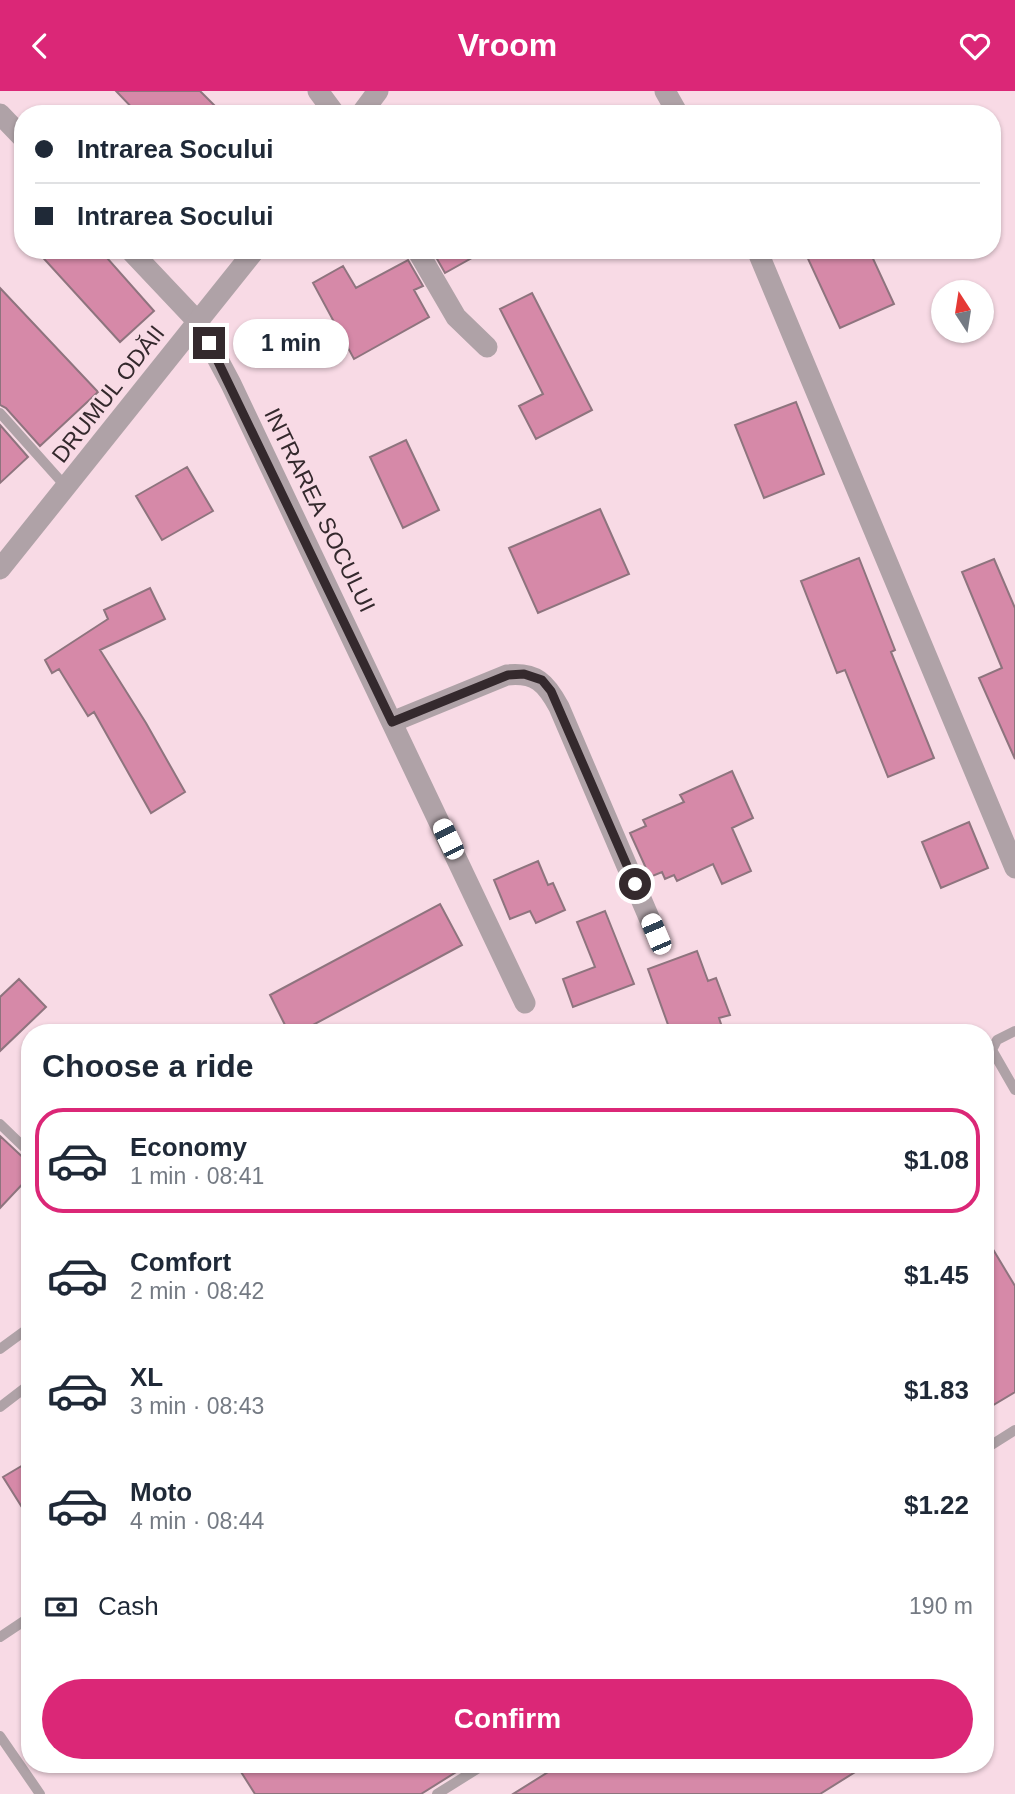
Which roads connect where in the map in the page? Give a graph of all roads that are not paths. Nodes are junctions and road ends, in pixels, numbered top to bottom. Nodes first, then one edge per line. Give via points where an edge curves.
1 (317, 91) edge
2 (328, 105) edge
3 (0, 114) edge
4 (14, 129) edge
5 (138, 259) edge
6 (248, 259) edge
7 (422, 259) edge
8 (761, 259) edge
9 (198, 322) junction
10 (487, 347) dead end
11 (0, 413) edge
12 (67, 488) junction
13 (0, 569) edge
14 (392, 722) junction
15 (1015, 868) edge
16 (656, 934) dead end
17 (526, 1003) dead end
18 (1015, 1031) edge
19 (994, 1046) edge
20 (994, 1053) edge
21 (1015, 1090) edge
22 (0, 1124) edge
23 (21, 1144) edge
24 (21, 1334) edge
25 (0, 1349) edge
26 (21, 1391) edge
27 (0, 1407) edge
28 (1015, 1430) edge
29 (994, 1443) edge
30 (21, 1623) edge
31 (0, 1637) edge
32 (0, 1736) edge
33 (21, 1766) edge
34 (26, 1773) edge
35 (471, 1773) edge
36 (40, 1794) edge
37 (437, 1794) edge

1 - 2 street
3 - 4 street
5 - 9 street, INTRAREA SOCULUI
6 - 9 street, DRUMUL ODĂII
7 - 10 street via 456,317
8 - 15 street
9 - 12 street, DRUMUL ODĂII
9 - 14 street, INTRAREA SOCULUI
11 - 12 lane
12 - 13 street, DRUMUL ODĂII
14 - 16 street via 508,675 542,680 559,707
14 - 17 street, INTRAREA SOCULUI
18 - 19 lane
20 - 21 lane
22 - 23 lane
24 - 25 lane
26 - 27 lane
28 - 29 lane
30 - 31 lane
32 - 33 lane
34 - 36 lane
35 - 37 lane

